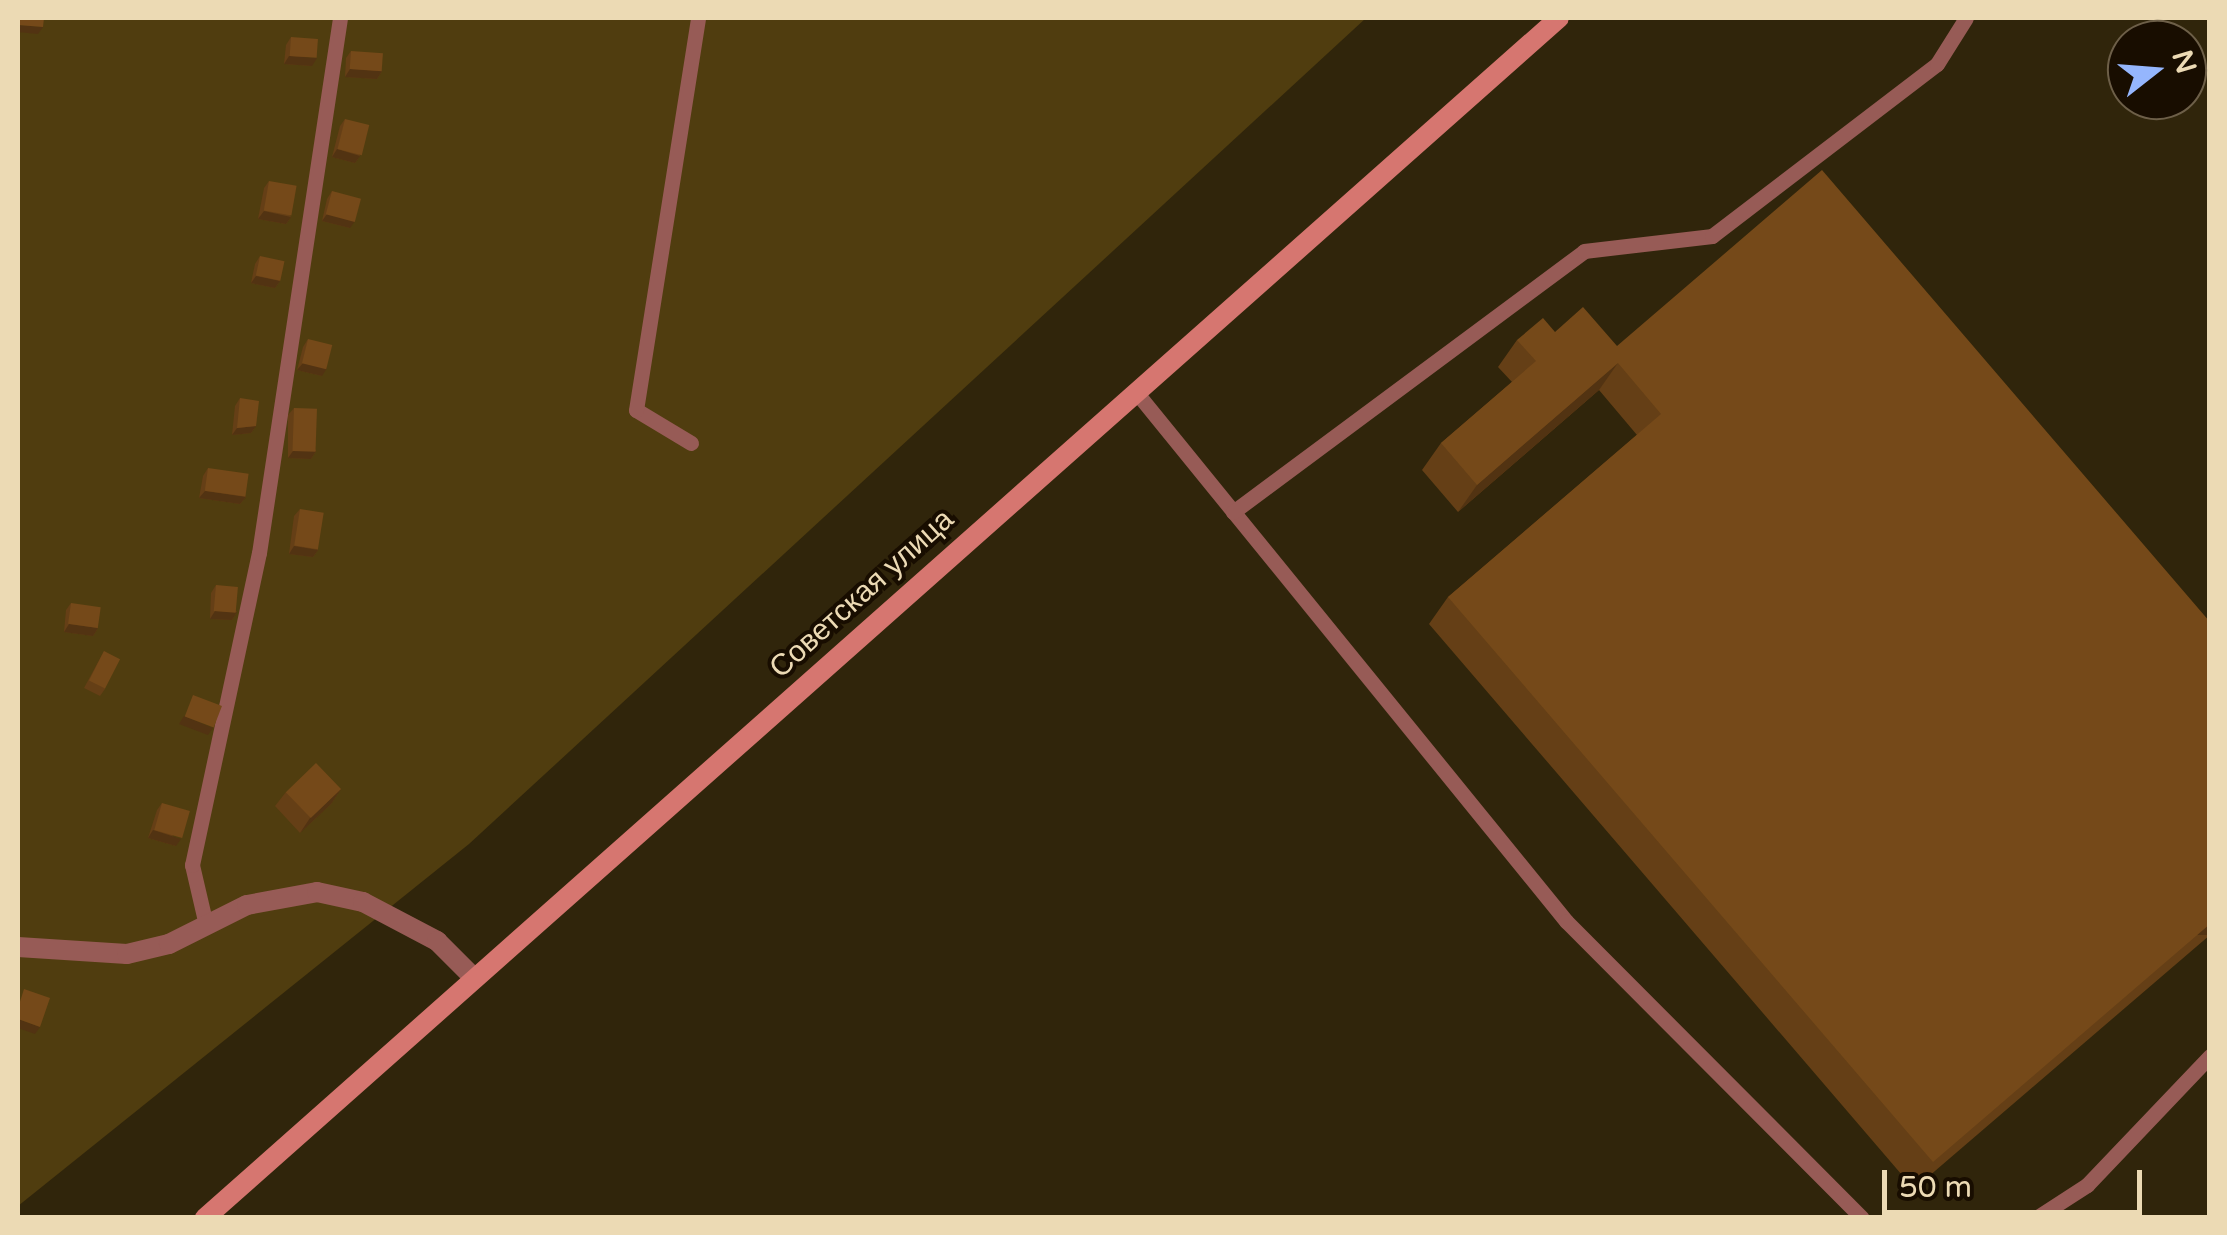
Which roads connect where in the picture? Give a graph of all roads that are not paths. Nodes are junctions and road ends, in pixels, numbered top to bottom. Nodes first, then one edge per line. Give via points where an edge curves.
1 (340, 18) edge
2 (698, 18) edge
3 (1559, 18) edge
4 (1966, 18) edge
5 (1136, 392) junction
6 (691, 443) dead end
7 (1233, 512) junction
8 (206, 925) junction
9 (18, 947) edge
10 (474, 978) junction
11 (2210, 1056) edge
12 (205, 1218) edge
13 (1862, 1218) edge
14 (2036, 1218) edge

1 - 8 lane via 259,553 192,865
2 - 6 lane via 636,410
3 - 5 main road, Советская улица
4 - 7 lane via 1937,64 1712,236 1584,250
5 - 7 lane
5 - 10 main road, Советская улица
7 - 13 lane via 1566,921
8 - 9 street via 127,954
8 - 10 street via 248,905 317,892 363,902 438,941
10 - 12 main road, Советская улица
11 - 14 lane via 2086,1185

